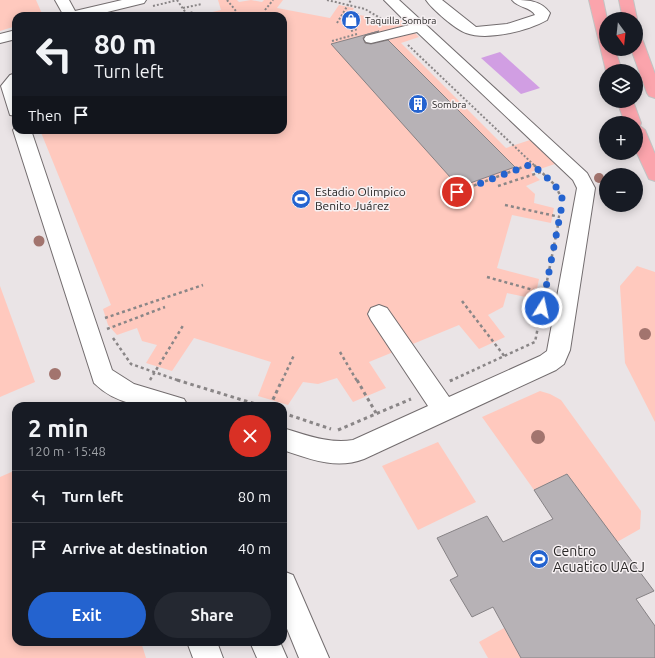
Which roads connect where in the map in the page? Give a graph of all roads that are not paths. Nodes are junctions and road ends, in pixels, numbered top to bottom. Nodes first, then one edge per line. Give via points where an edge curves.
1 (62, 0) edge
2 (139, 0) edge
3 (391, 0) edge
4 (433, 0) edge
5 (519, 0) edge
6 (596, 0) edge
7 (626, 0) edge
8 (70, 12) edge
9 (89, 12) edge
10 (629, 12) edge
11 (599, 14) edge
12 (419, 27) junction
13 (12, 35) edge
14 (0, 39) edge
15 (372, 39) dead end
16 (640, 56) edge
17 (12, 81) edge
18 (655, 93) edge
19 (12, 97) edge
20 (24, 134) edge
21 (643, 147) edge
22 (655, 175) edge
23 (379, 314) dead end
24 (163, 402) edge
25 (445, 411) junction
26 (287, 440) edge
27 (287, 594) edge
28 (204, 646) edge
29 (267, 646) edge
30 (208, 658) edge
31 (272, 658) edge
32 (314, 658) edge

1 - 8 lane
2 - 9 lane
3 - 12 lane
4 - 5 lane via 469,30 480,32 530,22 542,17 543,13 538,8
6 - 11 highway
7 - 10 highway
12 - 15 lane
12 - 25 lane via 575,172 585,183 586,188 556,357
13 - 14 lane
16 - 18 highway
17 - 19 lane via 9,86
20 - 24 lane via 98,332 102,376 108,383
21 - 22 highway
23 - 25 lane
25 - 26 lane via 341,455
27 - 32 lane
28 - 30 lane
29 - 31 lane

